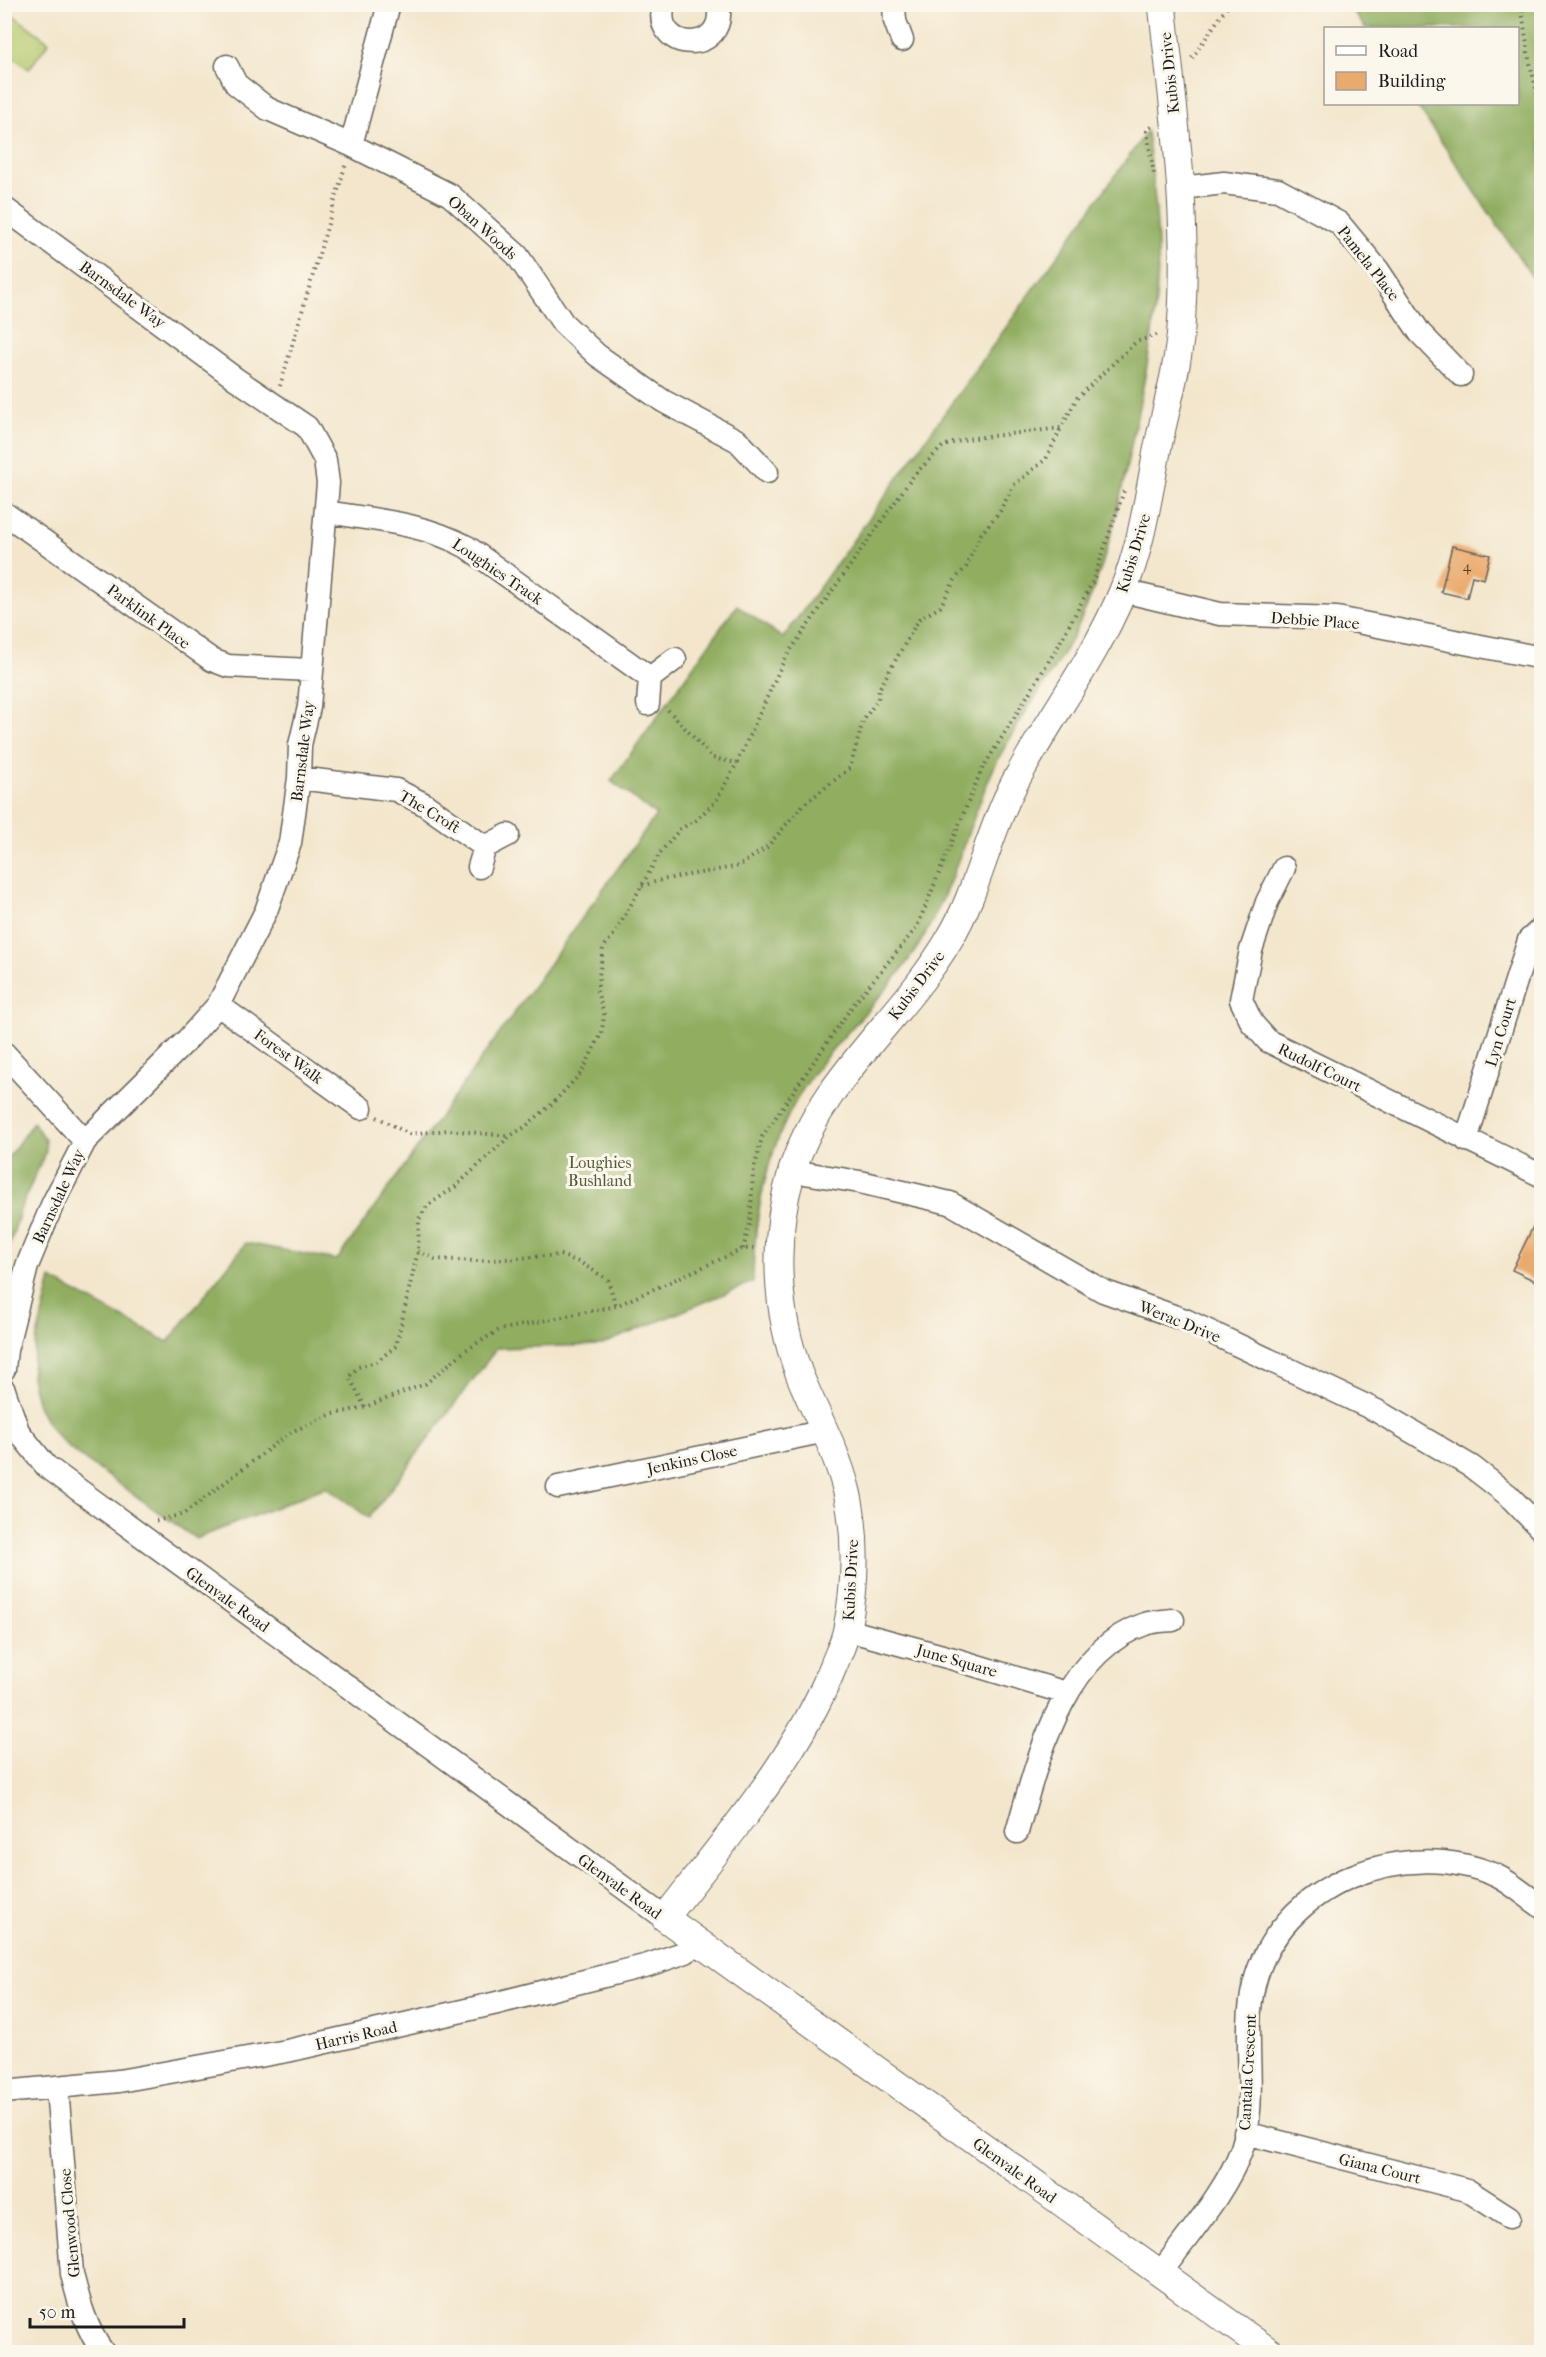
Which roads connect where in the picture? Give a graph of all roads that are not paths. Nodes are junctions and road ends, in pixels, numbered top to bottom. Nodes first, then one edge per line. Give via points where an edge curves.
1 (389, 4) edge
2 (664, 4) edge
3 (718, 4) edge
4 (894, 4) edge
5 (1162, 4) edge
6 (902, 40) dead end
7 (227, 66) dead end
8 (351, 145) junction
9 (1181, 188) junction
10 (4, 208) edge
11 (1461, 375) dead end
12 (766, 472) dead end
13 (326, 512) junction
14 (4, 513) edge
15 (1123, 591) junction
16 (1542, 658) edge
17 (675, 659) dead end
18 (311, 670) junction
19 (650, 678) junction
20 (648, 704) dead end
21 (299, 778) junction
22 (508, 835) dead end
23 (1284, 868) dead end
24 (1542, 928) edge
25 (218, 1005) junction
26 (4, 1053) edge
27 (366, 1111) road end
28 (1466, 1140) junction
29 (85, 1141) junction
30 (792, 1171) junction
31 (1542, 1176) edge
32 (4, 1369) edge
33 (4, 1390) edge
34 (826, 1431) junction
35 (558, 1487) dead end
36 (1542, 1530) edge
37 (1173, 1620) dead end
38 (847, 1630) junction
39 (1066, 1693) junction
40 (1017, 1832) dead end
41 (1542, 1907) edge
42 (665, 1918) junction
43 (695, 1940) junction
44 (57, 2088) junction
45 (4, 2092) edge
46 (1245, 2133) junction
47 (1509, 2217) dead end
48 (1160, 2274) junction
49 (103, 2352) edge
50 (1270, 2352) edge

1 - 8 street
2 - 3 street via 662,18 671,35 696,42 713,33
4 - 6 street
5 - 9 street, Kubis Drive
7 - 8 street, Oban Woods via 236,84 267,109
8 - 12 street, Oban Woods via 450,195 517,255 563,323 597,355 663,400 738,441
9 - 11 street, Pamela Place via 1224,183 1278,190 1339,223 1378,270 1420,333
9 - 15 street, Kubis Drive via 1184,254 1165,330 1141,534
10 - 13 street, Barnsdale Way via 307,427 325,460
13 - 18 street, Barnsdale Way
13 - 19 street, Loughies Track via 421,527 445,535
14 - 18 street, Parklink Place via 212,660 228,666
15 - 16 street, Debbie Place via 1220,614 1337,618
15 - 30 street, Kubis Drive via 1092,656 1011,789 953,934 920,985 843,1074 813,1121
17 - 19 street
18 - 21 street, Barnsdale Way
19 - 20 street
21 - 22 street, The Croft via 396,790 424,804 482,857
21 - 25 street, Barnsdale Way via 290,843 269,902
23 - 28 street, Rudolf Court via 1267,902 1251,950 1241,1000 1252,1023 1268,1041
24 - 28 street, Lyn Court via 1528,940
25 - 27 street, Forest Walk
25 - 29 street, Barnsdale Way
26 - 29 street
28 - 31 street, Rudolf Court
29 - 32 street, Barnsdale Way via 27,1266
30 - 34 street, Kubis Drive via 780,1248 784,1328
30 - 36 street, Werac Drive via 950,1203 1103,1291 1185,1320 1387,1417 1472,1467 1509,1495
33 - 42 street, Glenvale Road via 18,1431 46,1466
34 - 35 street, Jenkins Close
34 - 38 street, Kubis Drive via 847,1493 855,1548
37 - 39 street via 1146,1623 1106,1645
38 - 39 street, June Square
38 - 42 street, Kubis Drive via 820,1699 795,1742
39 - 40 street via 1040,1753
41 - 46 street, Cantala Crescent via 1498,1876 1434,1861 1367,1869 1312,1898 1285,1925 1266,1954 1255,1983 1248,2014
42 - 43 street, Glenvale Road
43 - 44 street, Harris Road via 686,1952 657,1962 497,2003 287,2051
43 - 48 street, Glenvale Road
44 - 45 street, Harris Road
44 - 49 street, Glenwood Close via 72,2274 93,2339
46 - 47 street, Giana Court via 1467,2190
46 - 48 street, Cantala Crescent via 1235,2163 1220,2188
48 - 50 street, Glenvale Road

